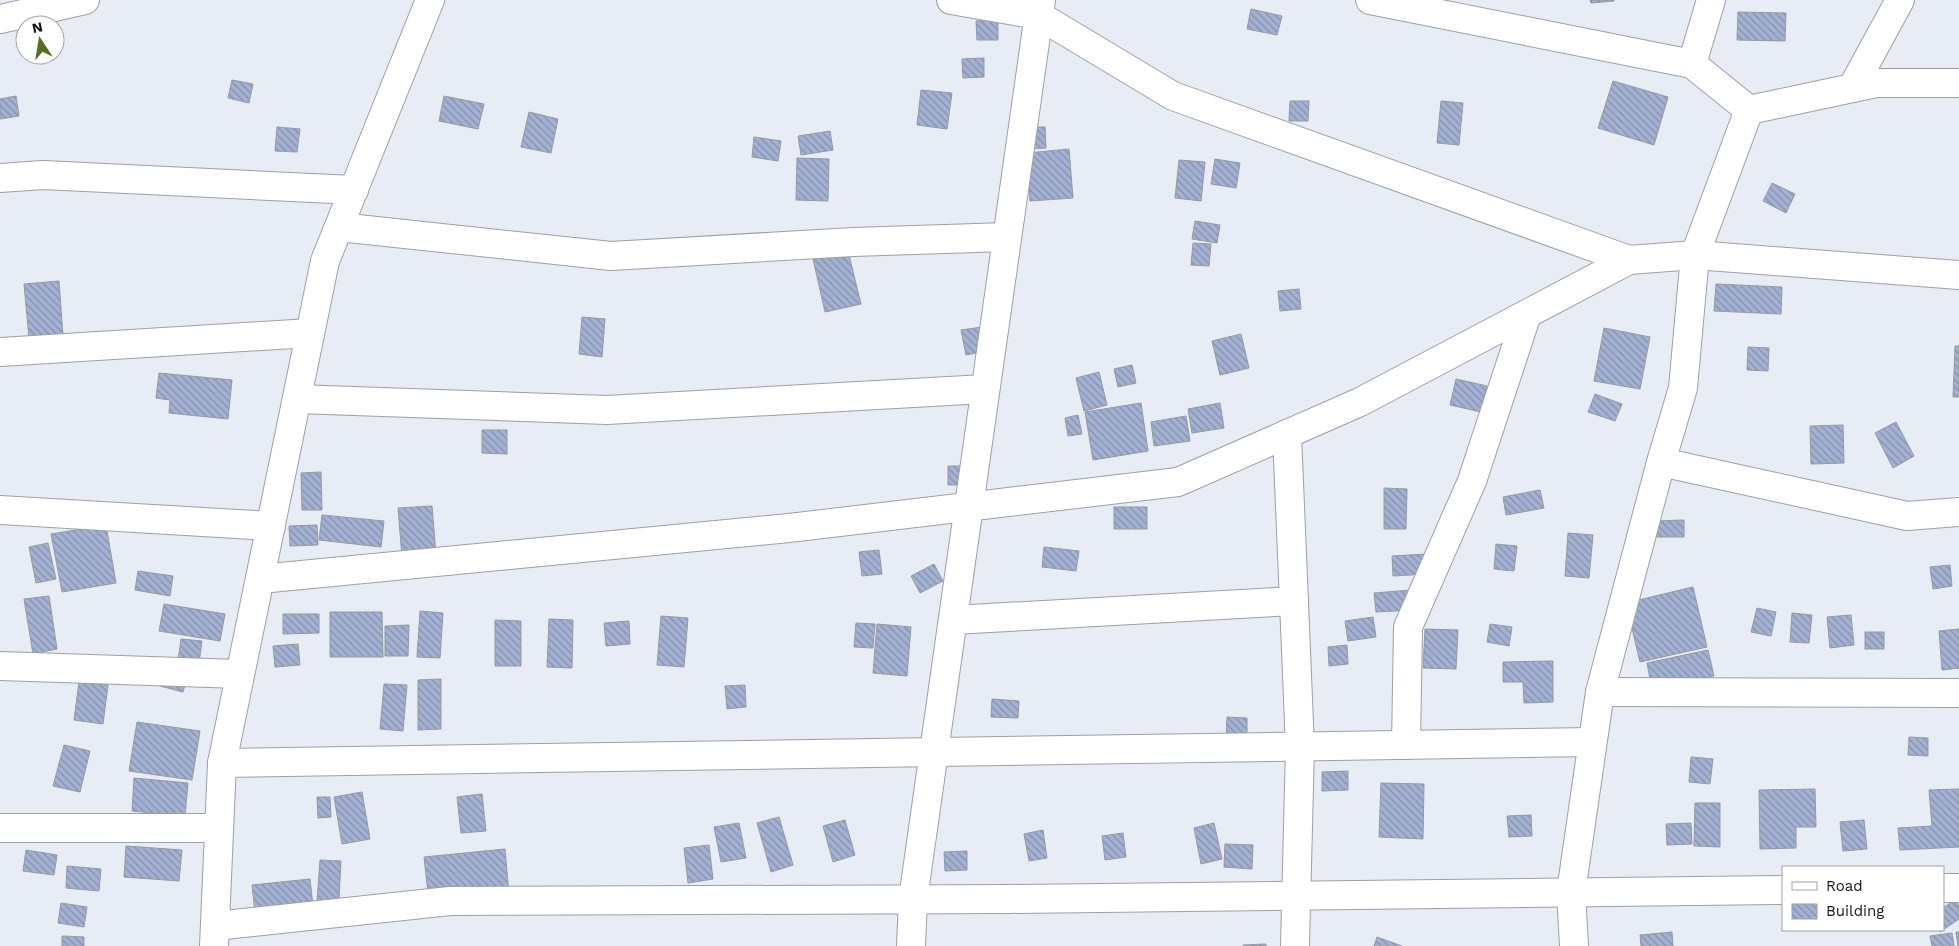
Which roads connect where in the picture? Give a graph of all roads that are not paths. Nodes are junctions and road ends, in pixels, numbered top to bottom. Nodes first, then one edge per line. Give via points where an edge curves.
1 (84, 0) edge
2 (430, 0) edge
3 (951, 0) edge
4 (1370, 0) edge
5 (1711, 0) edge
6 (1900, 0) edge
7 (1040, 8) edge
8 (0, 19) edge
9 (1692, 64) junction
10 (1959, 83) edge
11 (1852, 88) junction
12 (1749, 110) junction
13 (0, 178) edge
14 (354, 190) junction
15 (339, 227) junction
16 (1007, 237) junction
17 (1695, 255) junction
18 (1629, 260) junction
19 (1959, 275) edge
20 (1527, 314) junction
21 (310, 333) junction
22 (0, 352) edge
23 (986, 389) junction
24 (297, 399) junction
25 (1287, 434) junction
26 (1661, 462) junction
27 (0, 510) edge
28 (1959, 512) edge
29 (271, 526) junction
30 (260, 579) junction
31 (1294, 601) junction
32 (953, 620) junction
33 (0, 666) edge
34 (240, 674) junction
35 (1600, 692) junction
36 (1959, 693) edge
37 (1592, 742) junction
38 (1406, 746) junction
39 (1300, 747) junction
40 (934, 753) junction
41 (222, 763) junction
42 (0, 828) edge
43 (219, 828) junction
44 (1944, 888) edge
45 (1959, 888) edge
46 (1782, 890) edge
47 (1571, 892) junction
48 (1296, 896) junction
49 (913, 899) junction
50 (215, 936) edge
51 (911, 946) edge
52 (1295, 946) edge
53 (1574, 946) edge

1 - 8 street
2 - 14 street
3 - 7 street
4 - 9 street
5 - 9 street
6 - 11 street
7 - 16 street
7 - 18 street via 1173,96
9 - 12 street
10 - 11 street via 1876,83
11 - 12 street
12 - 17 street
13 - 14 street via 42,175
14 - 15 street
15 - 16 street via 611,256
15 - 21 street via 325,261
16 - 23 street
17 - 18 street
17 - 19 street
17 - 26 street via 1683,388
18 - 20 street
20 - 25 street via 1360,402
20 - 38 street via 1472,482 1408,626
21 - 22 street
21 - 24 street
23 - 24 street via 607,410
23 - 32 street
24 - 29 street
25 - 30 street via 1178,482 789,528
25 - 31 street
26 - 28 street via 1908,516
26 - 35 street
27 - 29 street
29 - 30 street
30 - 34 street
31 - 32 street
31 - 39 street
32 - 40 street
33 - 34 street
34 - 41 street
35 - 36 street
35 - 37 street
37 - 38 street
37 - 47 street
38 - 39 street
39 - 40 street
39 - 48 street
40 - 41 street
40 - 49 street
41 - 43 street
42 - 43 street
43 - 50 street
44 - 45 street
46 - 47 street
47 - 48 street
47 - 53 street
48 - 49 street
48 - 52 street
49 - 50 street via 450,901
49 - 51 street

